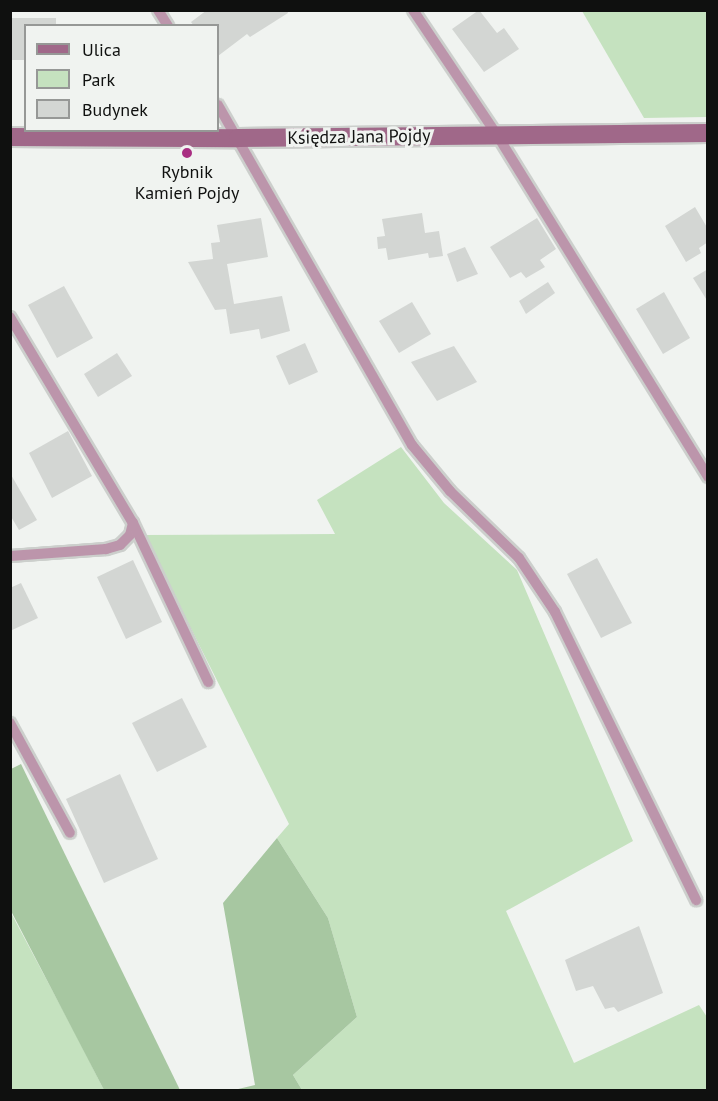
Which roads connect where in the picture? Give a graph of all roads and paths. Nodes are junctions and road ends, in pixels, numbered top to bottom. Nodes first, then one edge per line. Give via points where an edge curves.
1 (158, 10) edge
2 (413, 10) edge
3 (167, 24) edge
4 (219, 107) edge
5 (708, 133) edge
6 (496, 135) junction
7 (10, 137) edge
8 (238, 138) junction
9 (10, 317) edge
10 (703, 463) edge
11 (708, 477) edge
12 (133, 523) junction
13 (10, 556) edge
14 (208, 682) dead end
15 (10, 723) edge
16 (70, 833) dead end
17 (696, 900) dead end

1 - 3 lane
2 - 6 lane
4 - 8 lane
5 - 6 street, Księdza Jana Pojdy
6 - 8 street, Księdza Jana Pojdy
6 - 10 lane
7 - 8 street, Księdza Jana Pojdy
8 - 17 lane via 411,445 450,491 519,558 555,612
9 - 12 lane
10 - 11 lane
12 - 13 lane via 130,535 120,545 106,549
12 - 14 lane
15 - 16 lane

